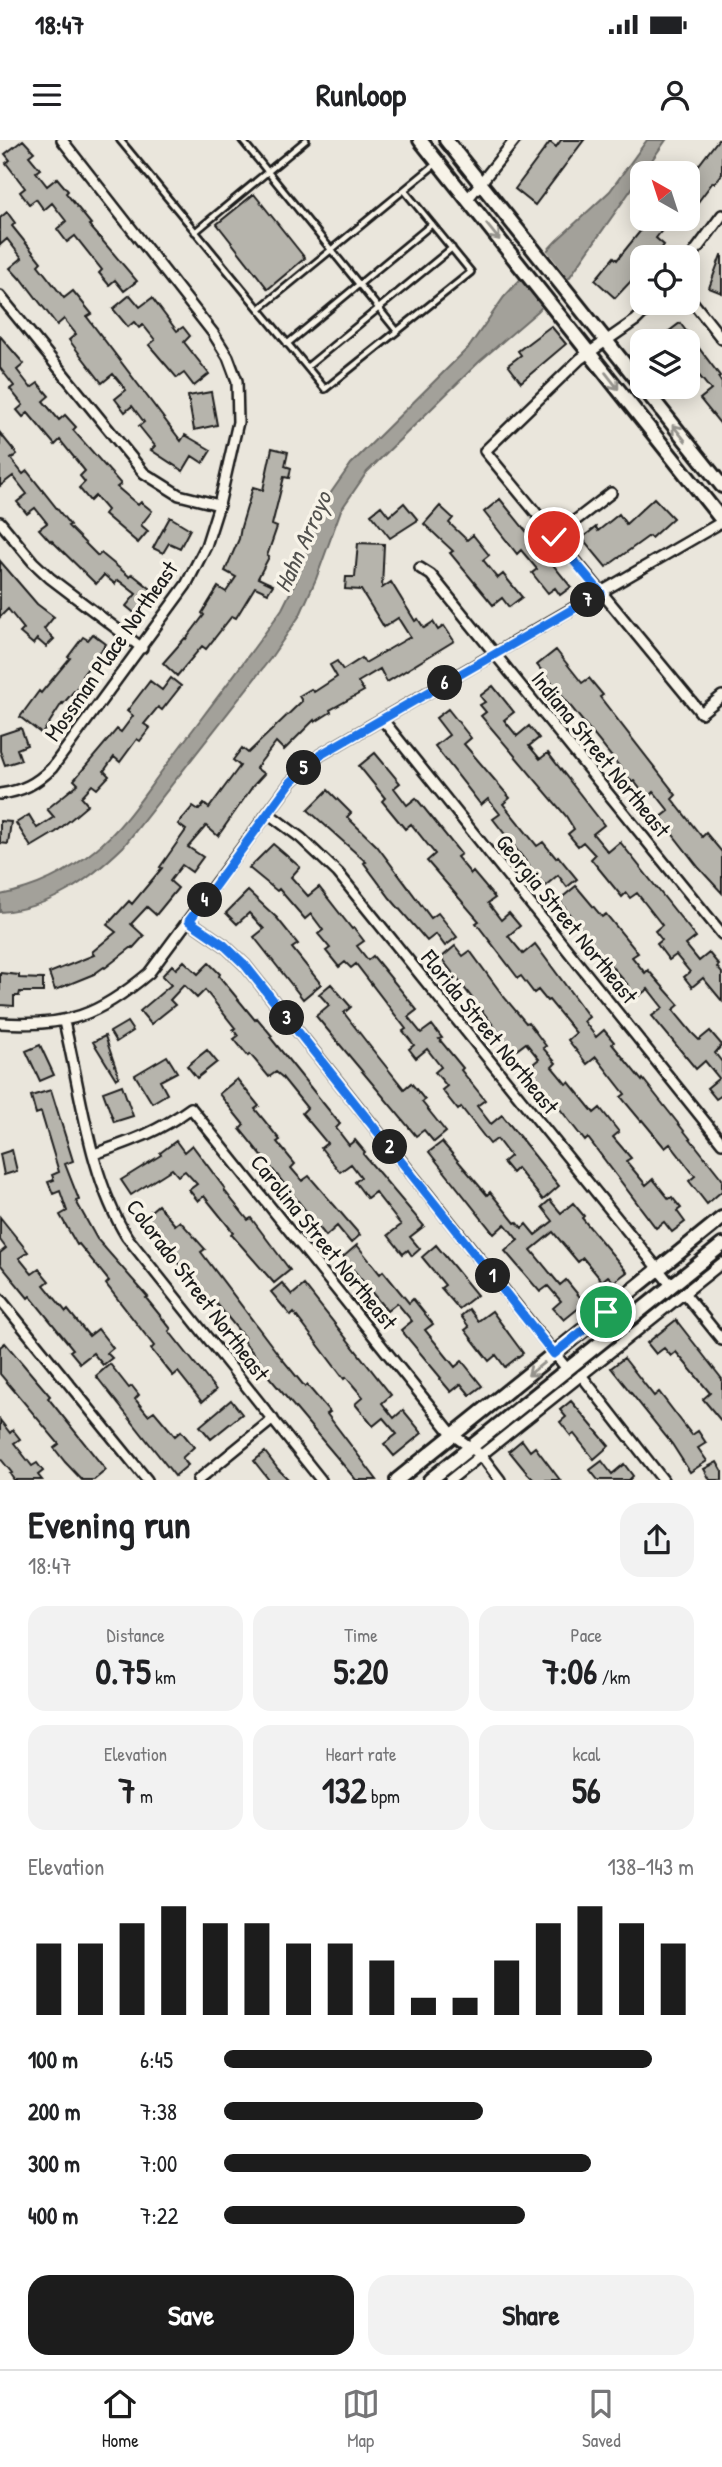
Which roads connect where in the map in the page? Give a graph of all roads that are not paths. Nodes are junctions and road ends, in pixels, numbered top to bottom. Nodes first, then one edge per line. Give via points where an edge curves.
1 (62, 140) edge
2 (120, 140) edge
3 (242, 140) edge
4 (306, 140) edge
5 (420, 140) edge
6 (446, 140) edge
7 (515, 140) edge
8 (438, 163) junction
9 (268, 172) junction
10 (482, 184) junction
11 (404, 190) junction
12 (467, 200) junction
13 (722, 215) edge
14 (432, 225) junction
15 (195, 232) junction
16 (700, 245) edge
17 (452, 248) junction
18 (332, 250) junction
19 (360, 285) junction
20 (0, 296) edge
21 (379, 308) junction
22 (259, 309) junction
23 (700, 311) edge
24 (641, 315) edge
25 (397, 331) junction
26 (722, 339) edge
27 (606, 342) junction
28 (288, 344) junction
29 (590, 354) junction
30 (307, 367) junction
31 (722, 486) edge
32 (611, 493) dead end
33 (219, 505) junction
34 (722, 521) edge
35 (0, 522) edge
36 (554, 537) junction
37 (420, 568) dead end
38 (601, 593) junction
39 (142, 648) junction
40 (496, 654) junction
41 (722, 696) edge
42 (382, 719) junction
43 (0, 794) edge
44 (269, 814) junction
45 (189, 921) junction
46 (722, 934) edge
47 (64, 1022) junction
48 (0, 1023) edge
49 (722, 1143) edge
50 (94, 1154) junction
51 (722, 1218) edge
52 (722, 1245) edge
53 (722, 1262) edge
54 (657, 1270) junction
55 (671, 1285) junction
56 (684, 1293) junction
57 (0, 1299) edge
58 (722, 1340) edge
59 (554, 1354) junction
60 (567, 1369) junction
61 (582, 1374) junction
62 (273, 1419) junction
63 (453, 1435) junction
64 (476, 1451) junction
65 (147, 1480) edge
66 (198, 1480) edge
67 (321, 1480) edge
68 (397, 1480) edge
69 (430, 1480) edge
70 (450, 1480) edge
71 (500, 1480) edge
72 (663, 1480) edge

1 - 33 street, Mossman Place Northeast via 228,356 237,381 238,422
2 - 15 lane
3 - 9 lane
4 - 9 lane
5 - 8 main road
6 - 10 main road
7 - 10 street
8 - 11 lane
8 - 12 main road
9 - 15 lane
9 - 18 lane
10 - 12 street
10 - 27 main road
11 - 14 lane
11 - 18 lane
12 -> 29 main road
13 - 16 street
14 - 17 lane
14 - 19 lane
15 - 22 lane
17 - 21 lane
17 - 25 lane via 471,272
18 - 19 lane
18 - 22 lane
19 - 21 lane
19 - 28 lane
20 - 33 street via 144,473 179,495
21 - 25 lane
21 - 30 lane
22 - 28 lane
23 - 26 street
24 - 27 street
25 - 30 lane via 325,389
27 - 29 street
31 -> 27 main road
28 - 30 lane
29 -> 34 main road
29 - 36 street via 485,451
32 - 36 street
33 - 39 street, Mossman Place Northeast via 206,546 186,585
34 - 38 street
35 - 39 street via 50,578
36 - 38 street
37 - 40 street, Indiana Street Northeast via 431,575
38 - 40 street
38 - 41 street via 701,713
39 - 43 street, Mossman Place Northeast via 52,768 19,792
40 - 42 street
40 - 46 street, Indiana Street Northeast
42 - 44 street via 320,755 299,773
42 - 49 street, Georgia Street Northeast
44 - 45 street
44 - 54 street, Florida Street Northeast via 338,873
45 - 47 street via 149,973 127,992
45 - 59 street via 245,965
47 - 48 street
47 - 50 street, Colorado Street Northeast
50 - 62 street, Colorado Street Northeast via 112,1213 127,1237
50 - 63 street, Carolina Street Northeast via 146,1136 191,1108
51 - 54 main road
52 - 55 main road
53 - 56 street
54 - 55 street, Florida Street Northeast
54 - 59 main road
55 - 60 main road
56 - 58 street
56 - 61 street
57 - 65 street
59 - 60 street
59 -> 63 main road
60 - 64 main road
61 - 64 street
61 - 72 street
62 - 66 street
62 - 67 street, Colorado Street Northeast
63 - 64 street, Carolina Street Northeast
63 - 68 main road
64 - 69 main road
64 - 70 street
64 - 71 street, Carolina Street Northeast

